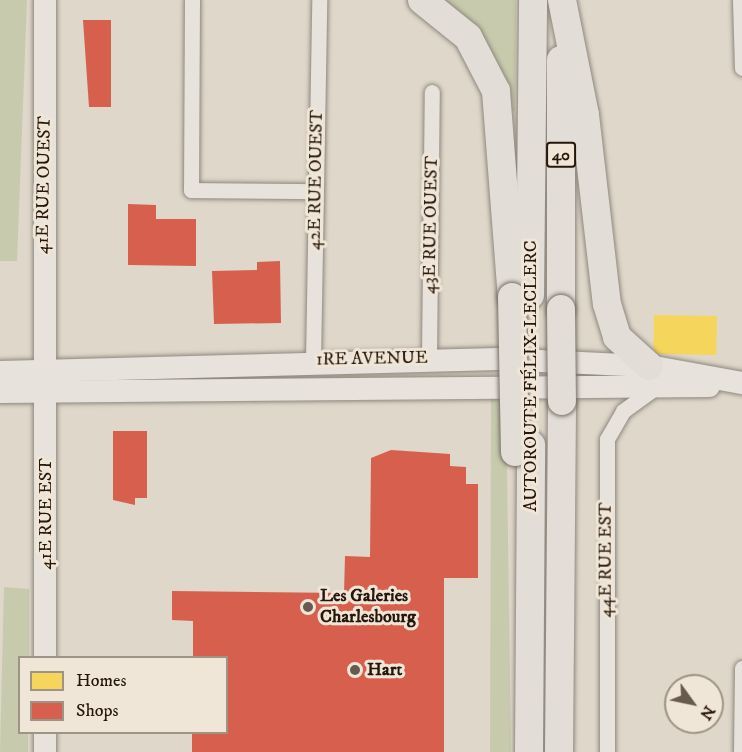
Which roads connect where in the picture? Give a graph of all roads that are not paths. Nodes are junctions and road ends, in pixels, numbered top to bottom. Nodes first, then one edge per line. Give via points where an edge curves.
1 (45, 0) edge
2 (192, 0) edge
3 (319, 0) edge
4 (422, 0) edge
5 (534, 0) edge
6 (562, 0) edge
7 (740, 0) edge
8 (742, 68) edge
9 (432, 92) dead end
10 (316, 191) junction
11 (521, 300) junction
12 (429, 358) junction
13 (313, 361) junction
14 (0, 372) edge
15 (651, 377) junction
16 (44, 381) junction
17 (742, 384) edge
18 (0, 392) edge
19 (523, 449) junction
20 (45, 656) edge
21 (742, 668) edge
22 (560, 712) junction
23 (45, 734) edge
24 (45, 752) edge
25 (516, 752) edge
26 (529, 752) edge
27 (560, 752) edge
28 (568, 752) edge
29 (607, 752) edge
30 (741, 752) edge

1 - 16 street, 41E RUE OUEST
2 - 10 street via 191,190
3 - 10 street, 42E RUE OUEST
4 - 11 highway via 468,37 487,64 496,90
5 - 11 highway, AUTOROUTE FÉLIX-LECLERC / 40
6 - 15 highway via 585,115 607,304 617,337
6 - 22 highway, AUTOROUTE FÉLIX-LECLERC / 40, bridge
7 - 8 street
9 - 12 street, 43E RUE OUEST
10 - 13 street, 42E RUE OUEST
11 - 19 highway, AUTOROUTE FÉLIX-LECLERC / 40
12 - 13 street, 1RE AVENUE
12 - 15 street, 1RE AVENUE
13 - 16 street, 1RE AVENUE
14 - 16 street, 1RE AVENUE
15 - 16 street, 1RE AVENUE via 426,385
15 - 17 street, 1RE AVENUE
15 - 29 street, 44E RUE EST via 623,411 607,439
16 - 18 street, 1RE AVENUE
16 - 20 street, 41E RUE EST
19 - 25 highway
19 - 26 highway, AUTOROUTE FÉLIX-LECLERC / 40
21 - 30 street
22 - 27 highway, AUTOROUTE FÉLIX-LECLERC / 40
22 - 28 highway
23 - 24 street

